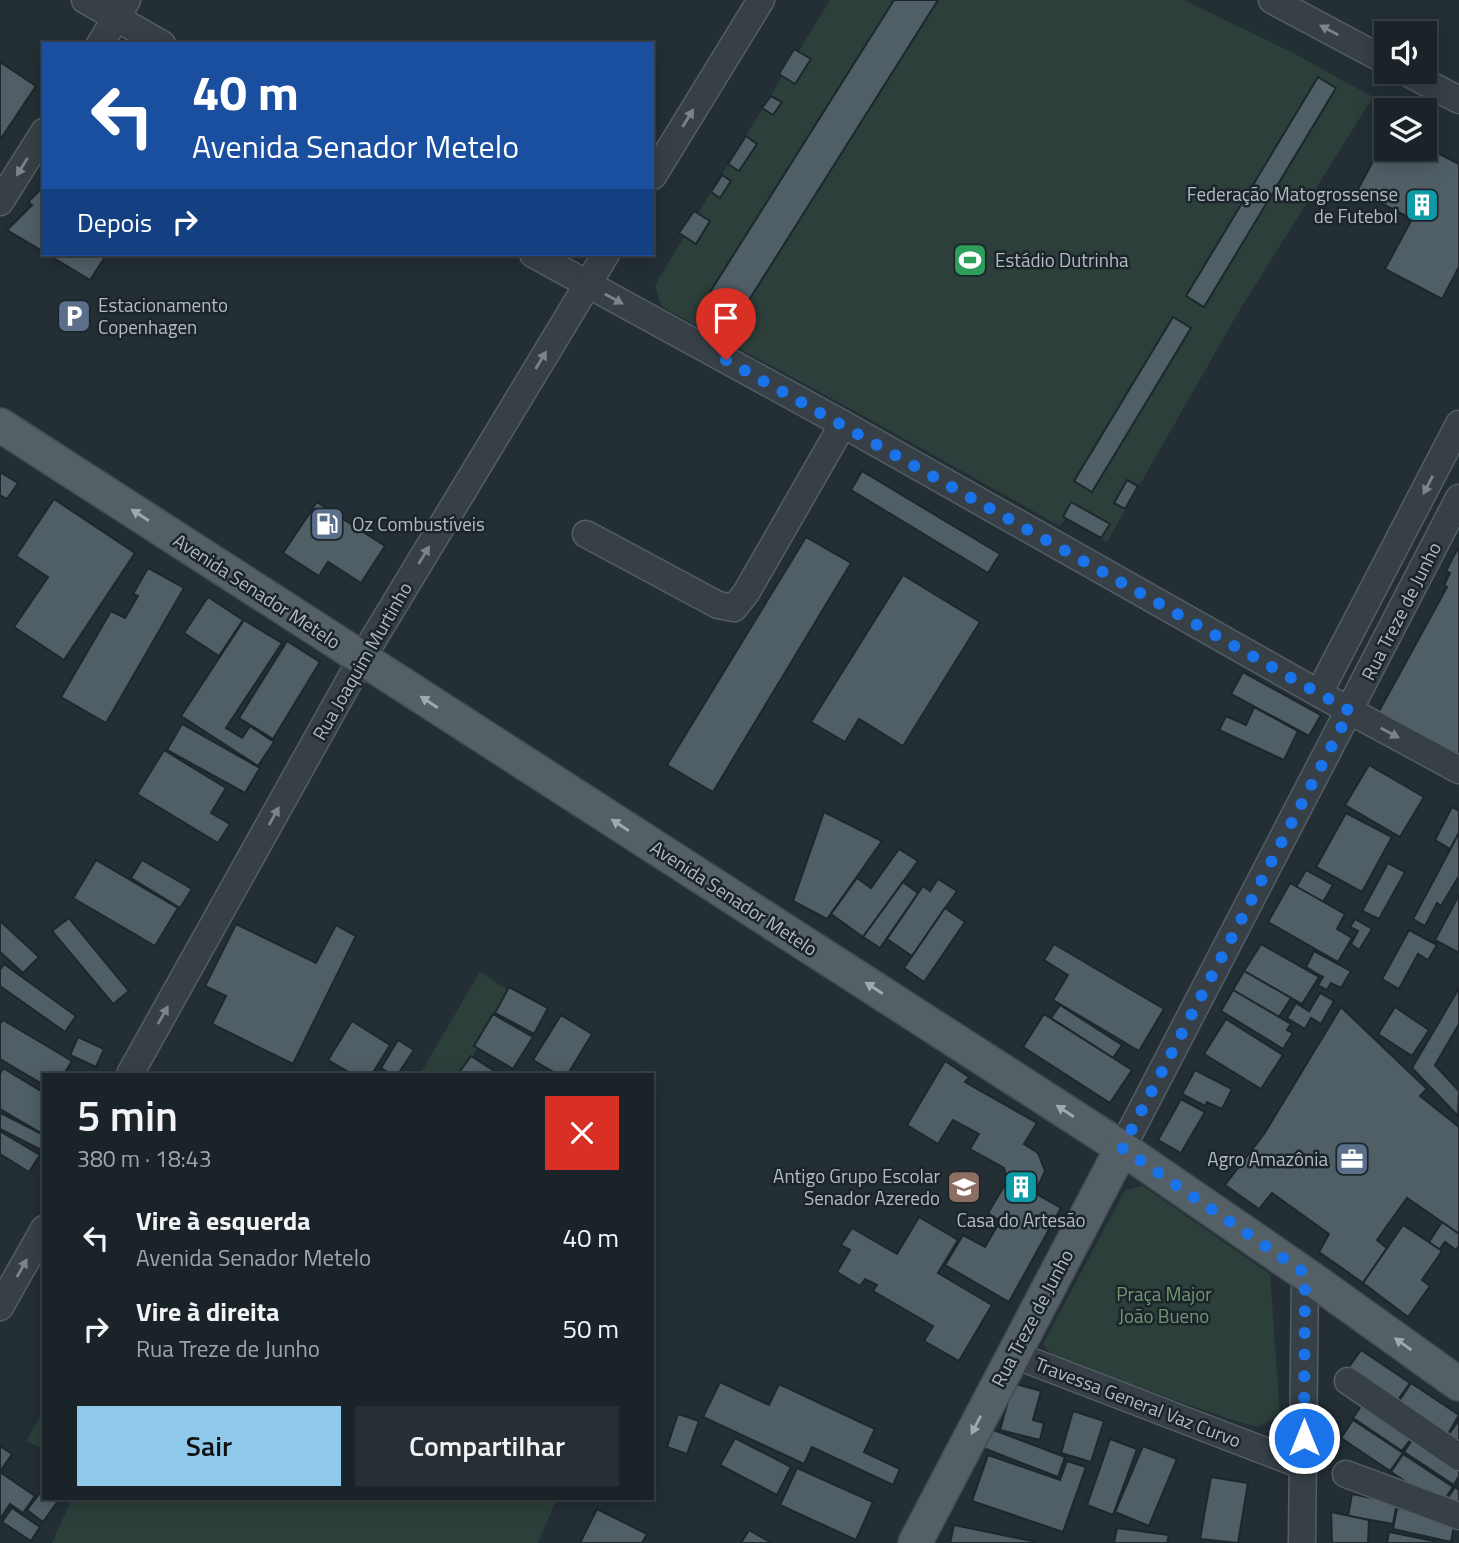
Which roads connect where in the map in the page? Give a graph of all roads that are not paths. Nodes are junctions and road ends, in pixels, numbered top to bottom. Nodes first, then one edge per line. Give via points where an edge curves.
1 (85, 0) edge
2 (761, 0) edge
3 (1272, 0) edge
4 (122, 9) edge
5 (101, 42) edge
6 (160, 42) edge
7 (1374, 55) edge
8 (1429, 84) edge
9 (1459, 100) edge
10 (42, 135) edge
11 (654, 174) edge
12 (0, 202) edge
13 (537, 256) edge
14 (605, 256) edge
15 (587, 284) junction
16 (842, 424) junction
17 (1459, 424) edge
18 (0, 425) edge
19 (1459, 498) edge
20 (586, 534) dead end
21 (362, 658) junction
22 (1319, 693) junction
23 (1350, 711) junction
24 (1459, 770) edge
25 (131, 1073) edge
26 (1122, 1148) junction
27 (42, 1233) edge
28 (1305, 1273) junction
29 (0, 1307) edge
30 (1012, 1354) junction
31 (1348, 1381) dead end
32 (1459, 1384) edge
33 (1459, 1457) edge
34 (1304, 1466) junction
35 (1346, 1474) dead end
36 (1459, 1516) edge
37 (915, 1543) edge
38 (1302, 1543) edge

1 - 4 street
11 -> 2 street
7 -> 3 street
4 - 5 street
4 - 6 street
8 - 9 street
10 -> 12 street
13 - 15 street
14 - 15 street, Rua Joaquim Murtinho
15 -> 16 street
21 -> 15 street, Rua Joaquim Murtinho
16 - 20 street via 734,608 718,605
16 - 22 street
17 -> 22 street, Rua Treze de Junho
21 -> 18 main road, Avenida Senador Metelo
19 - 23 street, Rua Treze de Junho
25 -> 21 street, Rua Joaquim Murtinho
26 -> 21 main road, Avenida Senador Metelo
22 - 23 street
23 -> 24 street
23 - 26 street, Rua Treze de Junho
26 - 28 main road, Avenida Senador Metelo
26 - 30 main road, Rua Treze de Junho
29 -> 27 street
32 -> 28 main road, Avenida Senador Metelo
28 - 34 street
30 - 34 street, Travessa General Vaz Curvo
30 -> 37 main road, Rua Treze de Junho
31 - 33 street
34 - 38 street
35 - 36 street

